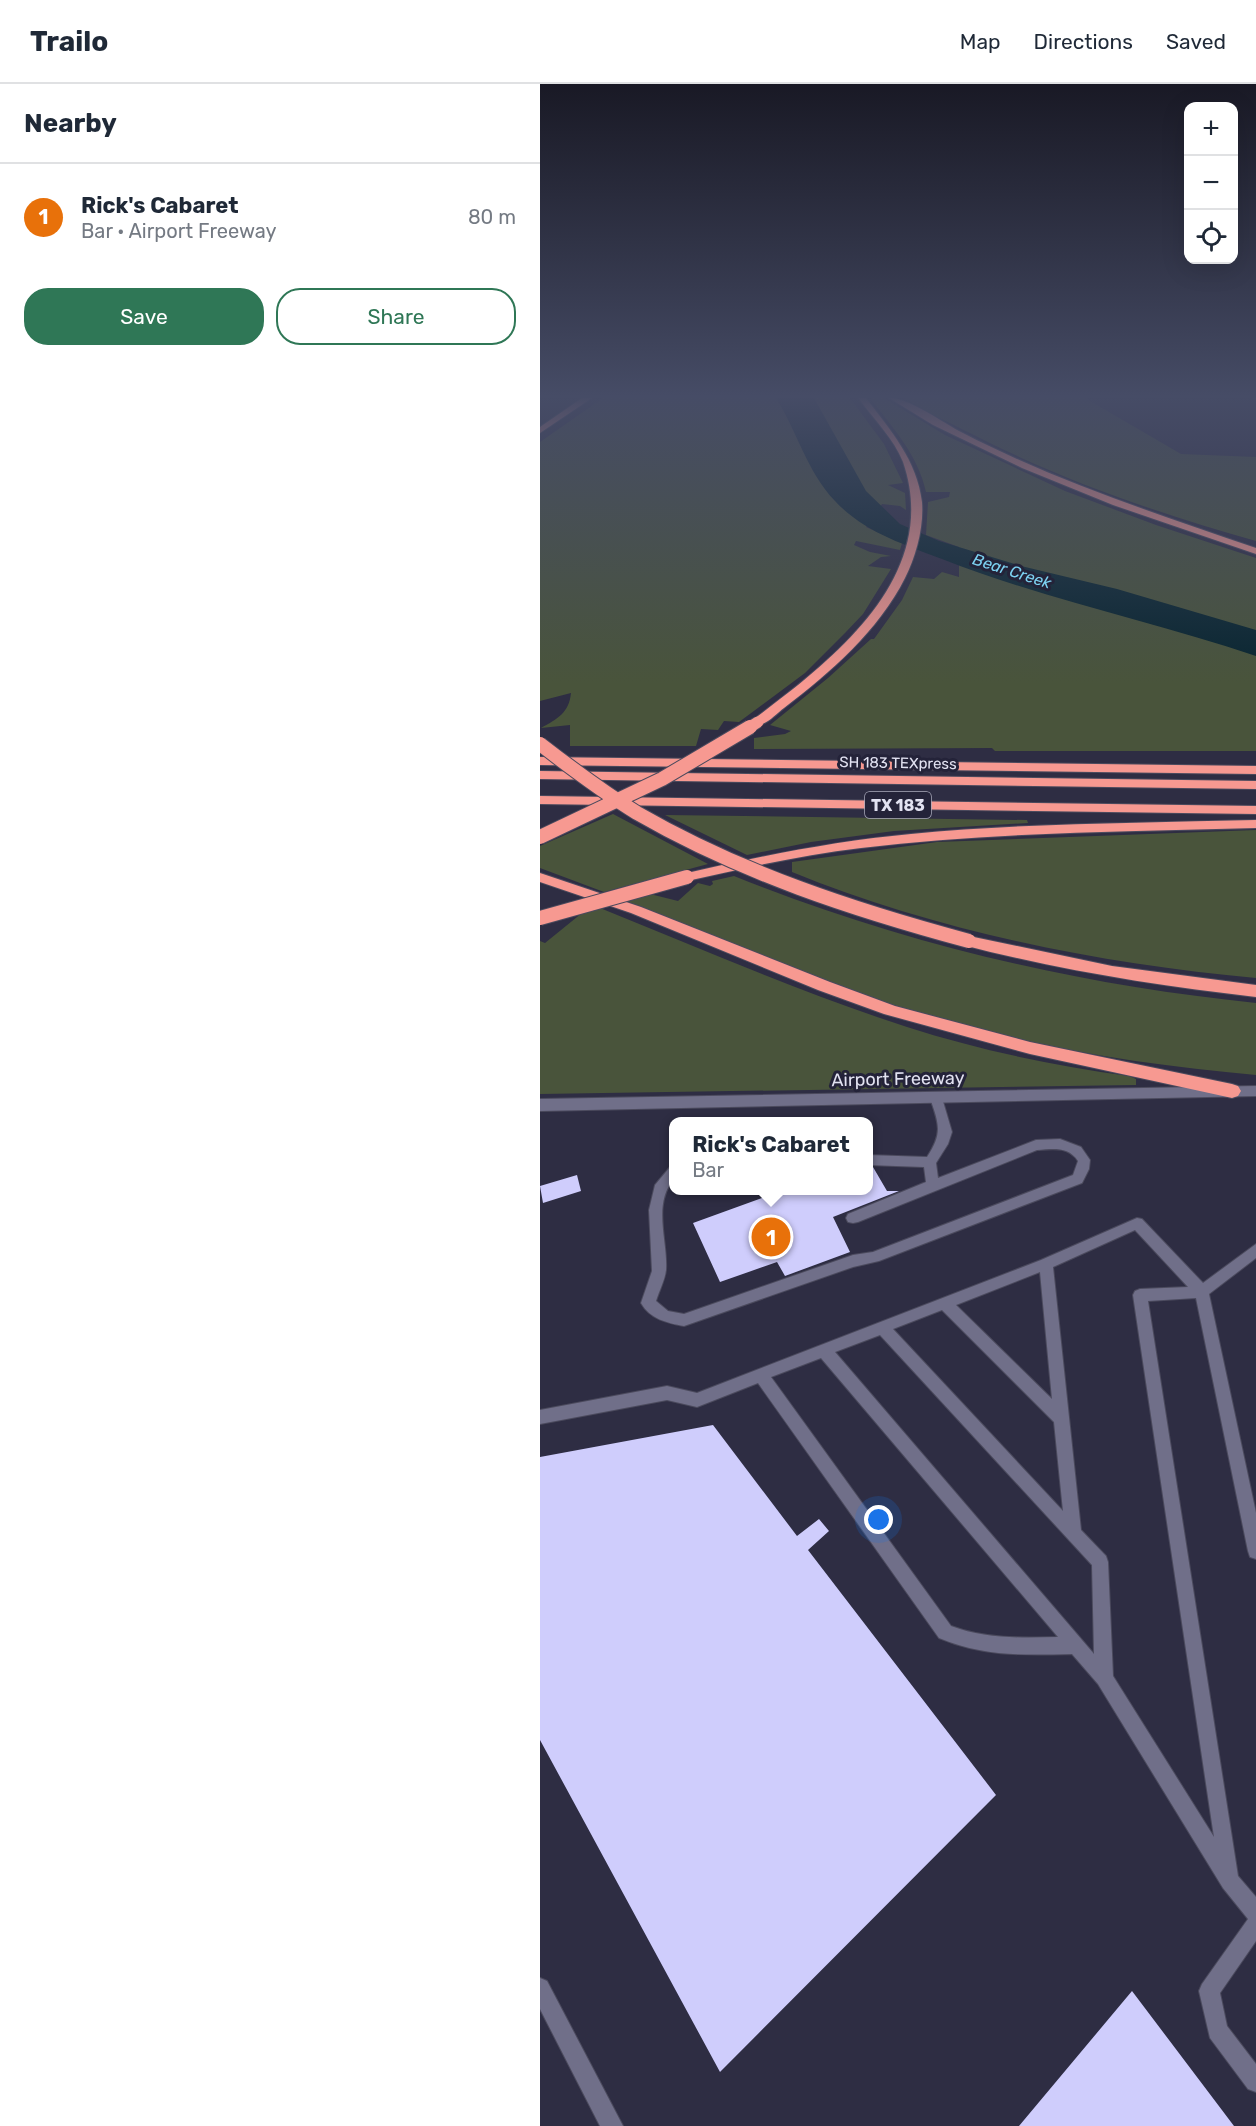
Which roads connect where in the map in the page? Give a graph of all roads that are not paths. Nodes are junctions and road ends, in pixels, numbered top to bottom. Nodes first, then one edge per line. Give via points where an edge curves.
1 (915, 493) edge
2 (1092, 493) edge
3 (1253, 549) edge
4 (540, 744) edge
5 (540, 761) edge
6 (1256, 770) edge
7 (540, 776) edge
8 (1256, 784) edge
9 (540, 786) edge
10 (1256, 795) edge
11 (540, 800) edge
12 (1256, 810) edge
13 (1256, 824) edge
14 (540, 837) edge
15 (540, 877) edge
16 (540, 918) edge
17 (1256, 991) edge
18 (1232, 1091) junction
19 (1256, 1091) edge
20 (936, 1098) junction
21 (540, 1105) edge
22 (873, 1160) edge
23 (930, 1162) junction
24 (669, 1176) edge
25 (933, 1185) junction
26 (853, 1218) dead end
27 (1256, 1251) edge
28 (1046, 1264) junction
29 (1202, 1292) junction
30 (945, 1304) junction
31 (883, 1328) junction
32 (824, 1350) junction
33 (761, 1375) junction
34 (540, 1417) edge
35 (1063, 1420) junction
36 (1073, 1534) junction
37 (1256, 1551) edge
38 (1076, 1645) junction
39 (1104, 1678) junction
40 (1230, 1881) junction
41 (1256, 1913) edge
42 (1256, 1924) edge
43 (540, 1989) edge
44 (1256, 2081) edge
45 (612, 2126) edge

1 - 14 highway, bridge via 917,522 901,576 872,620 840,655 758,722 662,779
2 - 3 highway
4 - 17 highway, bridge via 645,817 759,872 843,904 909,926 1033,956
5 - 6 highway, TX 183
7 - 8 highway, SH 183 TEXpress
9 - 10 highway, SH 183 TEXpress
11 - 12 highway, TX 183
13 - 16 highway, bridge via 1074,829 863,843 687,877
15 - 18 highway via 636,910 890,1010 1030,1048
18 - 19 main road, Airport Freeway
18 - 20 main road, Airport Freeway
20 - 21 main road, Airport Freeway
20 - 23 lane via 947,1128 944,1141
22 - 23 lane
23 - 25 lane
24 - 25 lane via 662,1185 656,1210 659,1271 648,1303 664,1316 684,1320 874,1257 1078,1179 1084,1160 1077,1150 1060,1143 1036,1145
25 - 26 lane
27 - 29 lane
28 - 29 lane via 1137,1223
28 - 30 lane
28 - 35 lane
29 - 37 lane
29 - 40 lane via 1140,1295
30 - 31 lane
30 - 35 lane
31 - 32 lane
31 - 36 lane
32 - 33 lane
32 - 38 lane
33 - 34 lane via 697,1400 667,1393
33 - 38 lane via 945,1632 990,1647
35 - 36 lane
36 - 39 lane via 1100,1562
38 - 39 lane
39 - 40 lane
40 - 41 lane
42 - 44 lane via 1209,1991 1217,2031
43 - 45 lane

